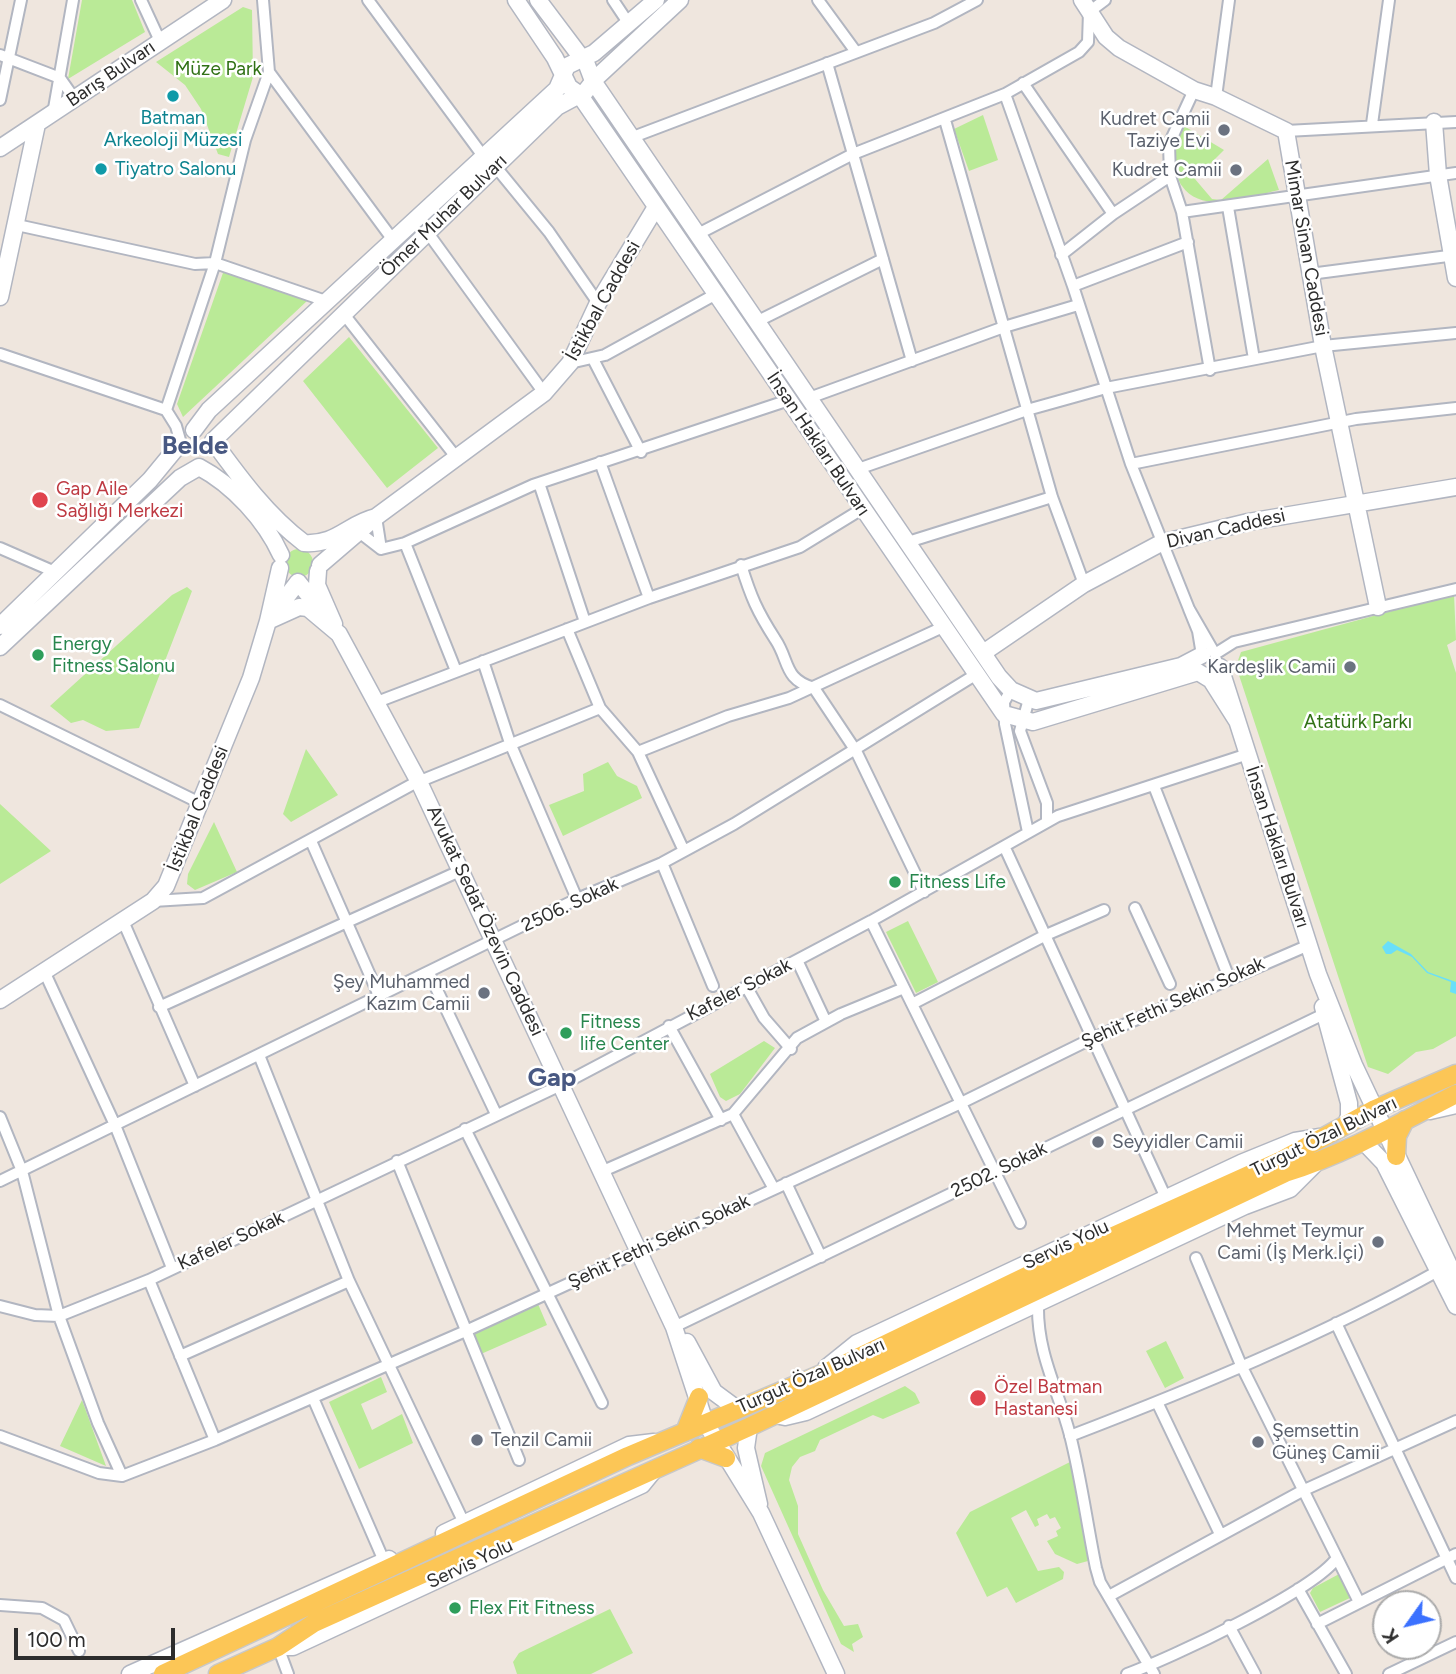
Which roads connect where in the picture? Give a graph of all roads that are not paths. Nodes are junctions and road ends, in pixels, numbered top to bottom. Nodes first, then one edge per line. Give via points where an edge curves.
1 (21, 0) edge
2 (73, 0) edge
3 (141, 0) edge
4 (223, 0) edge
5 (263, 0) edge
6 (368, 0) edge
7 (516, 0) edge
8 (538, 0) edge
9 (613, 0) edge
10 (656, 0) edge
11 (680, 0) edge
12 (818, 0) edge
13 (977, 0) edge
14 (1105, 0) edge
15 (1229, 0) edge
16 (1389, 0) edge
17 (963, 3) edge
18 (1085, 6) edge
19 (629, 24) junction
20 (160, 41) junction
21 (856, 52) junction
22 (4, 56) edge
23 (580, 60) junction
24 (827, 63) junction
25 (269, 72) junction
26 (561, 75) junction
27 (60, 78) junction
28 (593, 81) junction
29 (1023, 83) junction
30 (1194, 90) junction
31 (579, 94) junction
32 (1004, 94) junction
33 (1216, 96) junction
34 (74, 98) junction
35 (0, 100) edge
36 (53, 114) junction
37 (945, 120) junction
38 (1434, 122) junction
39 (1456, 122) edge
40 (37, 124) junction
41 (1372, 124) junction
42 (1286, 131) junction
43 (633, 137) junction
44 (0, 148) edge
45 (853, 154) junction
46 (489, 161) junction
47 (1456, 173) edge
48 (1437, 175) junction
49 (1170, 176) junction
50 (1296, 195) junction
51 (656, 207) junction
52 (1227, 207) junction
53 (1182, 212) junction
54 (1113, 214) junction
55 (17, 225) junction
56 (428, 233) junction
57 (698, 234) junction
58 (393, 240) junction
59 (1188, 242) junction
60 (1060, 255) junction
61 (1454, 255) edge
62 (883, 259) junction
63 (215, 263) junction
64 (1310, 274) junction
65 (1456, 278) edge
66 (1073, 286) junction
67 (716, 294) junction
68 (0, 295) edge
69 (327, 301) junction
70 (597, 303) junction
71 (1078, 305) junction
72 (343, 313) junction
73 (758, 321) junction
74 (1004, 327) junction
75 (1456, 333) edge
76 (1324, 346) junction
77 (0, 354) edge
78 (593, 359) junction
79 (1254, 359) junction
80 (912, 360) junction
81 (570, 363) junction
82 (1210, 370) junction
83 (1106, 388) junction
84 (544, 393) junction
85 (809, 398) junction
86 (789, 400) junction
87 (1456, 408) edge
88 (166, 410) junction
89 (1027, 410) junction
90 (1339, 422) junction
91 (194, 430) junction
92 (213, 441) junction
93 (179, 443) junction
94 (641, 452) junction
95 (456, 457) junction
96 (600, 462) junction
97 (1131, 464) junction
98 (199, 467) junction
99 (858, 469) junction
100 (539, 483) junction
101 (1456, 487) edge
102 (1052, 497) junction
103 (1355, 503) junction
104 (862, 509) junction
105 (376, 517) junction
106 (359, 532) junction
107 (304, 542) junction
108 (908, 542) junction
109 (405, 543) junction
110 (1161, 544) junction
111 (0, 548) edge
112 (381, 549) junction
113 (281, 561) junction
114 (741, 565) junction
115 (319, 568) junction
116 (55, 572) junction
117 (298, 582) junction
118 (1084, 584) junction
119 (1456, 589) edge
120 (649, 598) junction
121 (1378, 607) junction
122 (268, 621) junction
123 (585, 622) junction
124 (0, 626) edge
125 (943, 627) junction
126 (567, 629) junction
127 (339, 634) junction
128 (0, 647) edge
129 (983, 653) junction
130 (483, 661) junction
131 (1211, 662) junction
132 (456, 671) junction
133 (975, 675) junction
134 (814, 688) junction
135 (1011, 690) junction
136 (1029, 699) junction
137 (377, 702) junction
138 (0, 705) edge
139 (600, 708) junction
140 (1004, 714) junction
141 (1021, 720) junction
142 (510, 744) junction
143 (856, 751) junction
144 (638, 752) junction
145 (1248, 754) junction
146 (419, 782) junction
147 (1154, 786) junction
148 (200, 803) junction
149 (1048, 822) junction
150 (1028, 832) junction
151 (311, 841) junction
152 (1005, 848) junction
153 (684, 851) junction
154 (662, 863) junction
155 (462, 870) junction
156 (923, 892) junction
157 (577, 899) junction
158 (153, 901) junction
159 (1135, 908) dead end
160 (1104, 910) dead end
161 (123, 921) junction
162 (871, 921) junction
163 (349, 922) junction
164 (1046, 935) junction
165 (495, 940) junction
166 (1308, 945) junction
167 (797, 960) junction
168 (44, 971) junction
169 (429, 973) junction
170 (1318, 974) junction
171 (1229, 978) junction
172 (1170, 984) dead end
173 (713, 986) dead end
174 (746, 986) junction
175 (904, 988) junction
176 (380, 998) junction
177 (0, 1000) edge
178 (912, 1004) junction
179 (159, 1007) junction
180 (1324, 1014) junction
181 (826, 1023) junction
182 (669, 1026) junction
183 (1091, 1039) junction
184 (791, 1049) junction
185 (258, 1055) junction
186 (1456, 1064) edge
187 (1456, 1074) edge
188 (563, 1084) junction
189 (195, 1086) junction
190 (1421, 1091) junction
191 (1456, 1094) edge
192 (959, 1104) junction
193 (1456, 1105) edge
194 (1125, 1110) junction
195 (1375, 1110) junction
196 (1424, 1110) junction
197 (496, 1114) junction
198 (733, 1114) junction
199 (0, 1117) edge
200 (721, 1119) junction
201 (1405, 1120) junction
202 (1346, 1124) junction
203 (114, 1125) junction
204 (465, 1129) junction
205 (1385, 1131) junction
206 (1363, 1141) junction
207 (1396, 1156) junction
208 (397, 1161) junction
209 (22, 1171) junction
210 (603, 1171) junction
211 (993, 1172) junction
212 (0, 1181) edge
213 (786, 1184) junction
214 (774, 1189) junction
215 (318, 1200) junction
216 (1172, 1210) junction
217 (1020, 1223) dead end
218 (639, 1249) junction
219 (821, 1257) junction
220 (1196, 1258) dead end
221 (172, 1268) junction
222 (1450, 1271) edge
223 (149, 1280) junction
224 (349, 1281) junction
225 (546, 1294) junction
226 (1038, 1305) junction
227 (0, 1306) edge
228 (1456, 1306) edge
229 (59, 1316) junction
230 (1336, 1322) junction
231 (674, 1327) junction
232 (468, 1330) junction
233 (888, 1351) junction
234 (180, 1356) junction
235 (387, 1364) junction
236 (1241, 1365) junction
237 (699, 1396) junction
238 (313, 1398) junction
239 (1157, 1402) junction
240 (602, 1403) dead end
241 (737, 1409) junction
242 (705, 1422) junction
243 (1456, 1422) edge
244 (749, 1427) junction
245 (685, 1432) junction
246 (0, 1436) edge
247 (1070, 1436) junction
248 (215, 1440) junction
249 (716, 1441) junction
250 (660, 1442) junction
251 (699, 1448) junction
252 (1393, 1449) junction
253 (726, 1458) junction
254 (520, 1460) dead end
255 (122, 1476) junction
256 (1302, 1490) junction
257 (761, 1513) junction
258 (464, 1523) junction
259 (1220, 1534) junction
260 (1451, 1557) edge
261 (1337, 1558) junction
262 (384, 1561) junction
263 (1456, 1578) edge
264 (1298, 1588) junction
265 (1109, 1596) junction
266 (1359, 1602) junction
267 (0, 1605) edge
268 (1317, 1623) junction
269 (1229, 1626) junction
270 (1456, 1642) edge
271 (278, 1647) junction
272 (79, 1651) dead end
273 (1151, 1670) edge
274 (130, 1674) edge
275 (163, 1674) edge
276 (218, 1674) edge
277 (288, 1674) edge
278 (836, 1674) edge
279 (1127, 1674) edge
280 (1255, 1674) edge
281 (1346, 1674) edge
282 (1389, 1674) edge

1 - 22 street
2 - 27 street
3 - 20 street
4 - 20 street, Barış Bulvarı
5 - 25 street
6 - 46 street
7 - 26 street, İnsan Hakları Bulvarı via 555,58
8 - 23 street, İnsan Hakları Bulvarı
9 - 19 street
10 - 19 street, Ömer Muhar Bulvarı
11 - 28 street, Ömer Muhar Bulvarı
12 - 21 street
13 - 17 street
14 - 18 street
15 - 33 street
16 - 41 street
17 - 21 street via 934,23
18 - 29 street via 1086,46
18 - 30 street via 1119,48
19 - 23 street, Ömer Muhar Bulvarı
20 - 34 street, Barış Bulvarı
21 - 24 street
22 - 27 street
22 - 35 street
23 - 26 street, Ömer Muhar Bulvarı
23 - 28 street, İnsan Hakları Bulvarı
24 - 43 street
24 - 45 street
25 - 58 street
25 - 63 street via 245,140
26 - 31 street, İnsan Hakları Bulvarı
26 - 46 street, Ömer Muhar Bulvarı via 557,89
27 - 34 street
27 - 36 street
28 - 31 street, Ömer Muhar Bulvarı
28 - 43 street, İnsan Hakları Bulvarı
29 - 32 street
29 - 54 street
30 - 33 street
30 - 49 street via 1169,144
31 - 46 street, Ömer Muhar Bulvarı
31 - 51 street, İnsan Hakları Bulvarı
32 - 37 street
32 - 60 street
33 - 42 street
34 - 36 street, Barış Bulvarı
36 - 40 street, Barış Bulvarı
37 - 45 street
37 - 74 street
38 - 39 street
38 - 41 street
38 - 48 street
40 - 44 street, Barış Bulvarı
40 - 55 street
41 - 42 street
42 - 50 street, Mimar Sinan Caddesi
43 - 57 street, İnsan Hakları Bulvarı
45 - 57 street
45 - 62 street
46 - 56 street, Ömer Muhar Bulvarı
46 - 58 street, Ömer Muhar Bulvarı
46 - 70 street via 549,232
47 - 48 street
48 - 50 street
48 - 61 street
49 - 53 street
49 - 54 street
50 - 52 street
50 - 64 street, Mimar Sinan Caddesi
51 - 67 street, İnsan Hakları Bulvarı
51 - 70 street, İstikbal Caddesi
52 - 53 street
52 - 79 street
53 - 59 street
54 - 60 street
55 - 63 street via 195,264
55 - 68 street
56 - 72 street, Ömer Muhar Bulvarı
56 - 84 street
57 - 73 street, İnsan Hakları Bulvarı
58 - 69 street, Ömer Muhar Bulvarı
59 - 66 street
59 - 82 street
60 - 66 street
61 - 64 street
61 - 65 street
62 - 73 street
62 - 80 street
63 - 69 street
63 - 88 street
64 - 76 street, Mimar Sinan Caddesi
66 - 71 street
67 - 78 street
67 - 86 street, İnsan Hakları Bulvarı
69 - 91 street, Ömer Muhar Bulvarı
70 - 81 street, İstikbal Caddesi
71 - 74 street
71 - 83 street
72 - 92 street, Ömer Muhar Bulvarı
72 - 95 street
73 - 85 street, İnsan Hakları Bulvarı
74 - 80 street
74 - 89 street
75 - 76 street
76 - 79 street
76 - 90 street, Mimar Sinan Caddesi
77 - 88 street
78 - 81 street
78 - 94 street
79 - 82 street
80 - 85 street
81 - 84 street, İstikbal Caddesi
82 - 83 street
83 - 89 street
83 - 97 street
84 - 95 street, İstikbal Caddesi
85 - 99 street, İnsan Hakları Bulvarı
86 - 94 street
86 - 104 street, İnsan Hakları Bulvarı
87 - 90 street
88 - 93 street
89 - 99 street
89 - 102 street
90 - 97 street
90 - 103 street, Mimar Sinan Caddesi
91 - 92 street
91 - 93 street
92 - 98 street via 212,457
92 - 107 street via 260,502
93 - 98 street via 183,462
93 - 116 street via 150,480
94 - 96 street
95 - 105 street, İstikbal Caddesi
96 - 100 street
96 - 120 street
97 - 110 street
98 - 113 street via 223,482 268,529
98 - 128 street via 180,478
99 - 108 street, İnsan Hakları Bulvarı
100 - 109 street
100 - 123 street
101 - 103 street, Divan Caddesi
102 - 108 street
102 - 118 street
103 - 110 street, Divan Caddesi via 1248,522
103 - 121 street, Mimar Sinan Caddesi
104 - 114 street via 800,547
104 - 125 street, İnsan Hakları Bulvarı
105 - 106 street
105 - 107 street via 332,540
105 - 112 street
106 - 112 street
106 - 115 street
107 - 113 street via 288,546
107 - 115 street via 318,553
108 - 129 street, İnsan Hakları Bulvarı
109 - 112 street
109 - 132 street
110 - 118 street, Divan Caddesi
110 - 131 street
111 - 116 street
113 - 117 street via 287,578
113 - 122 street, İstikbal Caddesi
114 - 120 street
114 - 134 street via 753,604 777,641 788,669 799,684
115 - 117 street via 310,580
115 - 127 street, Avukat Sedat Özevin Caddesi via 317,585
116 - 124 street
117 - 122 street
117 - 127 street, Avukat Sedat Özevin Caddesi
118 - 129 street, Divan Caddesi
119 - 121 street
120 - 123 street
121 - 131 street via 1234,642
122 - 127 street via 291,608 308,608
122 - 148 street, İstikbal Caddesi via 251,678
123 - 126 street
125 - 133 street, İnsan Hakları Bulvarı
125 - 134 street
126 - 130 street
126 - 139 street
127 - 137 street, Avukat Sedat Özevin Caddesi
129 - 135 street, İnsan Hakları Bulvarı
130 - 132 street
130 - 142 street
131 - 136 street
131 - 141 street via 1192,673 1033,722
131 - 145 street, İnsan Hakları Bulvarı
132 - 137 street
133 - 140 street, İnsan Hakları Bulvarı
133 - 143 street, 2506. Sokak
134 - 143 street
134 - 144 street
135 - 136 street, İnsan Hakları Bulvarı
135 - 140 street
136 - 141 street
137 - 146 street, Avukat Sedat Özevin Caddesi
138 - 148 street
139 - 142 street
139 - 144 street
140 - 141 street
140 - 150 street
141 - 149 street via 1025,750 1049,810
142 - 146 street
142 - 157 street
143 - 153 street, 2506. Sokak
143 - 156 street
144 - 153 street
145 - 147 street, Kafeler Sokak
145 - 166 street, İnsan Hakları Bulvarı
146 - 151 street
146 - 155 street, Avukat Sedat Özevin Caddesi
147 - 149 street, Kafeler Sokak
147 - 171 street
148 - 158 street, İstikbal Caddesi via 166,886
149 - 150 street, Kafeler Sokak
150 - 152 street, Kafeler Sokak
151 - 158 street via 204,898
151 - 163 street
152 - 156 street, Kafeler Sokak
152 - 164 street
153 - 154 street, 2506. Sokak
154 - 157 street, 2506. Sokak
154 - 173 street
155 - 163 street
155 - 165 street, Avukat Sedat Özevin Caddesi
156 - 162 street, Kafeler Sokak
157 - 165 street, 2506. Sokak
158 - 161 street, İstikbal Caddesi
159 - 172 street
160 - 164 street
161 - 168 street, İstikbal Caddesi
161 - 179 street
162 - 167 street, Kafeler Sokak
162 - 175 street
163 - 176 street
163 - 179 street
164 - 178 street
164 - 183 street
165 - 169 street, 2506. Sokak
165 - 188 street, Avukat Sedat Özevin Caddesi
166 - 170 street, İnsan Hakları Bulvarı
166 - 171 street, Şehit Fethi Sekin Sokak
167 - 174 street, Kafeler Sokak
167 - 181 street
168 - 177 street, İstikbal Caddesi
168 - 203 street
169 - 176 street, 2506. Sokak
169 - 197 street
170 - 180 street
170 - 195 street
171 - 183 street, Şehit Fethi Sekin Sokak
174 - 182 street, Kafeler Sokak
174 - 184 street via 764,1018
175 - 178 street
175 - 181 street
176 - 185 street, 2506. Sokak
178 - 192 street
179 - 189 street
180 - 194 street, 2502. Sokak
180 - 202 street via 1349,1103
181 - 184 street via 797,1038
182 - 188 street, Kafeler Sokak
182 - 200 street
183 - 192 street, Şehit Fethi Sekin Sokak
183 - 194 street
184 - 198 street
185 - 189 street, 2506. Sokak
185 - 215 street
186 - 190 street
187 - 190 main road, Turgut Özal Bulvarı
188 - 197 street, Kafeler Sokak
188 - 210 street, Avukat Sedat Özevin Caddesi
189 - 203 street, 2506. Sokak
190 - 195 main road, Turgut Özal Bulvarı
191 - 196 main road, Turgut Özal Bulvarı
192 - 211 street
192 - 213 street, Şehit Fethi Sekin Sokak
193 - 196 street
194 - 211 street, 2502. Sokak
194 - 216 street
195 - 202 main road, Turgut Özal Bulvarı
195 - 205 street
196 - 201 main road, Turgut Özal Bulvarı
197 - 204 street, Kafeler Sokak
198 - 200 street
198 - 214 street
199 - 209 street
200 - 210 street
201 - 205 main road, Turgut Özal Bulvarı
201 - 207 main road via 1397,1136
202 - 216 main road, Turgut Özal Bulvarı
203 - 209 street, 2506. Sokak
203 - 221 street
204 - 208 street, Kafeler Sokak
204 - 225 street
205 - 206 main road, Turgut Özal Bulvarı
205 - 207 street
206 - 216 main road, Turgut Özal Bulvarı via 1316,1163
206 - 222 street via 1384,1163
207 - 222 street
208 - 215 street, Kafeler Sokak
208 - 232 street
209 - 212 street, 2506. Sokak
209 - 229 street
210 - 218 street, Avukat Sedat Özevin Caddesi
211 - 217 street
211 - 219 street, 2502. Sokak
213 - 214 street, Şehit Fethi Sekin Sokak
213 - 219 street
214 - 218 street, Şehit Fethi Sekin Sokak
215 - 221 street, Kafeler Sokak
215 - 224 street
216 - 226 street
216 - 233 main road, Turgut Özal Bulvarı
218 - 225 street, Şehit Fethi Sekin Sokak
218 - 231 street, Avukat Sedat Özevin Caddesi
219 - 231 street, 2502. Sokak
220 - 236 street
221 - 223 street, Kafeler Sokak
222 - 228 street
222 - 230 street
223 - 229 street, Kafeler Sokak
223 - 234 street
224 - 234 street
224 - 235 street
225 - 232 street, Şehit Fethi Sekin Sokak
225 - 240 street
226 - 233 street
226 - 247 street via 1045,1366
227 - 229 street, Kafeler Sokak
229 - 255 street
230 - 236 street
230 - 252 street
231 - 237 street
231 - 241 street via 689,1344 714,1392
232 - 235 street, Şehit Fethi Sekin Sokak
232 - 254 street
233 - 241 main road, Turgut Özal Bulvarı
233 - 244 main road, Turgut Özal Bulvarı
234 - 248 street
235 - 238 street, Şehit Fethi Sekin Sokak
235 - 258 street
236 - 239 street
236 - 256 street
237 - 242 street
237 - 245 main road
238 - 248 street, Şehit Fethi Sekin Sokak
238 - 262 street
239 - 247 street
239 - 259 street
241 - 242 main road, Turgut Özal Bulvarı
242 - 245 main road, Turgut Özal Bulvarı
242 - 249 street
243 - 252 street
244 - 249 main road, Turgut Özal Bulvarı
244 - 257 street via 746,1448
245 - 250 main road, Turgut Özal Bulvarı
246 - 255 street via 99,1473
247 - 265 street via 1096,1568
248 - 255 street, Şehit Fethi Sekin Sokak
249 - 251 main road, Turgut Özal Bulvarı
249 - 253 street
250 - 258 street via 629,1445
250 - 275 main road, Turgut Özal Bulvarı
251 - 253 main road
251 - 271 main road, Turgut Özal Bulvarı via 314,1623
252 - 256 street
252 - 260 street
253 - 257 street
256 - 259 street
256 - 261 street
257 - 278 street
258 - 262 street
259 - 265 street
260 - 263 street
260 - 266 street
261 - 264 street
261 - 266 street
262 - 274 street
264 - 268 street
264 - 269 street
265 - 273 street
266 - 268 street
267 - 272 street via 42,1608 64,1620
268 - 281 street
269 - 273 street
269 - 280 street
270 - 282 street
271 - 276 main road, Turgut Özal Bulvarı
271 - 277 street
273 - 279 street

